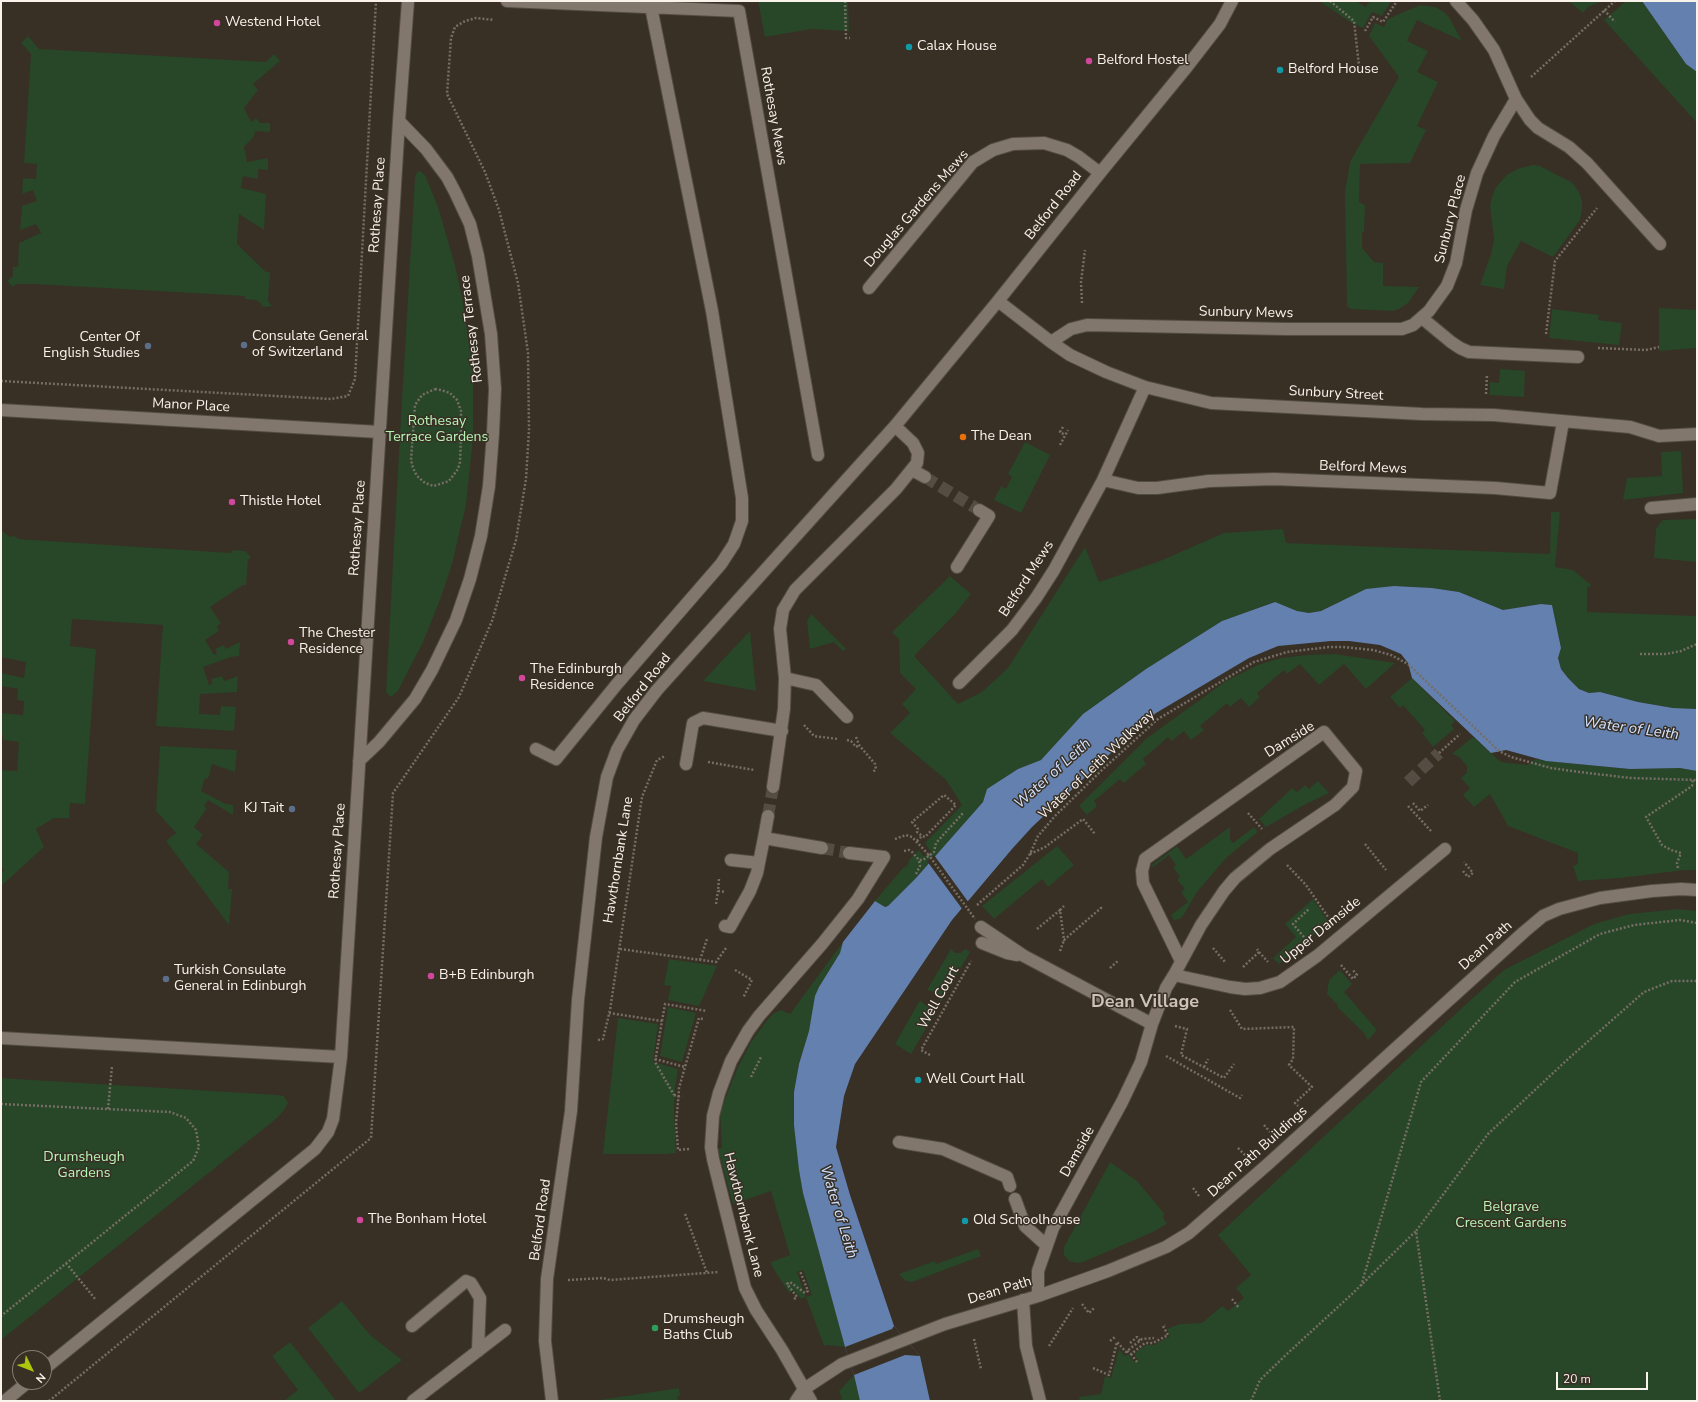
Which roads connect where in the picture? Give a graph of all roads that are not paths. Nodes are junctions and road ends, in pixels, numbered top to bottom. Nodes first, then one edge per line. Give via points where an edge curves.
1 (408, 1) edge
2 (507, 1) edge
3 (1232, 1) edge
4 (1456, 1) edge
5 (651, 8) junction
6 (1516, 99) junction
7 (399, 122) junction
8 (1100, 173) junction
9 (1660, 244) dead end
10 (869, 288) dead end
11 (998, 301) junction
12 (1435, 303) joint
13 (1422, 318) junction
14 (1051, 342) junction
15 (1578, 356) road end
16 (1145, 387) junction
17 (1, 410) edge
18 (1563, 422) junction
19 (895, 426) junction
20 (379, 432) junction
21 (1697, 434) edge
22 (818, 455) dead end
23 (912, 470) junction
24 (925, 477) tunnel mouth
25 (1104, 480) junction
26 (1697, 504) edge
27 (1652, 508) dead end
28 (978, 510) tunnel mouth
29 (957, 567) dead end
30 (785, 678) junction
31 (959, 684) dead end
32 (847, 716) dead end
33 (782, 731) junction
34 (536, 749) dead end
35 (359, 761) junction
36 (686, 761) road end
37 (773, 787) tunnel mouth
38 (768, 816) tunnel mouth
39 (764, 838) junction
40 (822, 848) tunnel mouth
41 (1445, 849) dead end
42 (849, 852) tunnel mouth
43 (731, 860) dead end
44 (758, 863) junction
45 (1697, 890) edge
46 (978, 923) road end
47 (728, 927) dead end
48 (982, 942) dead end
49 (1024, 956) junction
50 (1181, 961) junction
51 (1174, 975) junction
52 (1153, 1022) junction
53 (1, 1038) edge
54 (341, 1057) junction
55 (1332, 1105) joint
56 (899, 1142) dead end
57 (1010, 1186) dead end
58 (1015, 1198) dead end
59 (1204, 1221) joint
60 (1046, 1246) junction
61 (1038, 1296) junction
62 (1024, 1300) junction
63 (412, 1326) dead end
64 (505, 1330) dead end
65 (478, 1351) junction
66 (52, 1363) edge
67 (804, 1389) junction
68 (18, 1390) edge
69 (5, 1401) edge
70 (414, 1401) edge
71 (552, 1401) edge
72 (796, 1401) edge
73 (811, 1401) edge
74 (1040, 1401) edge

1 - 7 street, Rothesay Place
2 - 5 street, Rothesay Mews
3 - 8 street, Belford Road via 1220,24
4 - 6 street via 1494,50
5 - 22 street, Rothesay Mews via 739,11
5 - 34 street via 712,311 742,498 742,521 734,544 721,564 556,759
6 - 9 street via 1538,128 1578,154
6 - 12 street, Sunbury Place via 1494,136 1477,174 1466,210 1456,263 1447,286
7 - 20 street, Rothesay Place
7 - 35 street, Rothesay Terrace via 447,177 463,208 474,238 488,309 494,363 492,456 478,550 466,592 449,636 414,699 379,742
8 - 10 street, Douglas Gardens Mews via 1067,150 1044,143 1013,144 993,150 973,162
8 - 11 street, Belford Road
11 - 14 street, Sunbury Street
11 - 19 street, Belford Road
12 - 13 street, Sunbury Mews
13 - 14 street, Sunbury Mews via 1402,329 1087,325 1071,329
13 - 15 street via 1451,342 1469,352
14 - 16 street, Sunbury Street via 1070,355
16 - 18 street, Sunbury Street via 1211,403 1422,414 1494,415
16 - 25 street, Belford Mews
17 - 20 street, Manor Place
18 - 21 street, Sunbury Street via 1630,427 1659,436
18 - 25 street, Belford Mews via 1550,493 1495,488 1274,479 1209,481 1138,488
19 - 23 street via 913,443 918,453 917,463
19 - 71 street, Belford Road via 657,690 634,720 617,750 607,777 598,821 584,943 571,1111 547,1287 545,1341
20 - 35 street, Rothesay Place
23 - 24 street
23 - 30 street via 795,590 783,610 780,629
25 - 31 street, Belford Mews via 1036,598 1012,630
26 - 27 street
28 - 29 street via 989,516
30 - 32 street via 816,684
30 - 33 street
33 - 36 street via 703,718 693,723
33 - 37 street
35 - 54 street, Rothesay Place
38 - 39 street
39 - 40 street
39 - 44 street
41 - 51 street, Upper Damside via 1295,973 1280,982 1245,989
42 - 67 street, Hawthornbank Lane via 884,857 858,899 748,1031 731,1061 713,1116 711,1147 742,1275 756,1310
43 - 44 street
44 - 47 street via 750,891
45 - 55 street, Dean Path via 1652,891 1600,898 1543,916
46 - 49 street
48 - 49 street via 1007,953
49 - 52 street
50 - 50 street, Damside via 1143,883 1145,859 1324,732 1356,771 1353,787 1335,805 1270,849 1236,878 1224,891
50 - 51 street, Damside
51 - 52 street, Damside via 1166,988
52 - 60 street, Damside via 1141,1062 1122,1102 1053,1228
53 - 54 street
54 - 66 street via 335,1112 328,1132 315,1149
55 - 59 street, Dean Path Buildings
56 - 57 street via 943,1149 1007,1177
58 - 60 street via 1025,1226
59 - 61 street, Dean Path via 1166,1247
60 - 61 street, Damside via 1038,1271
61 - 62 street, Dean Path
62 - 67 street, Dean Path via 918,1333 832,1370
62 - 74 street via 1026,1346
63 - 65 street via 466,1281 471,1283 480,1298
64 - 65 street
65 - 70 street
67 - 72 street
67 - 73 street, Hawthornbank Lane
68 - 69 street

